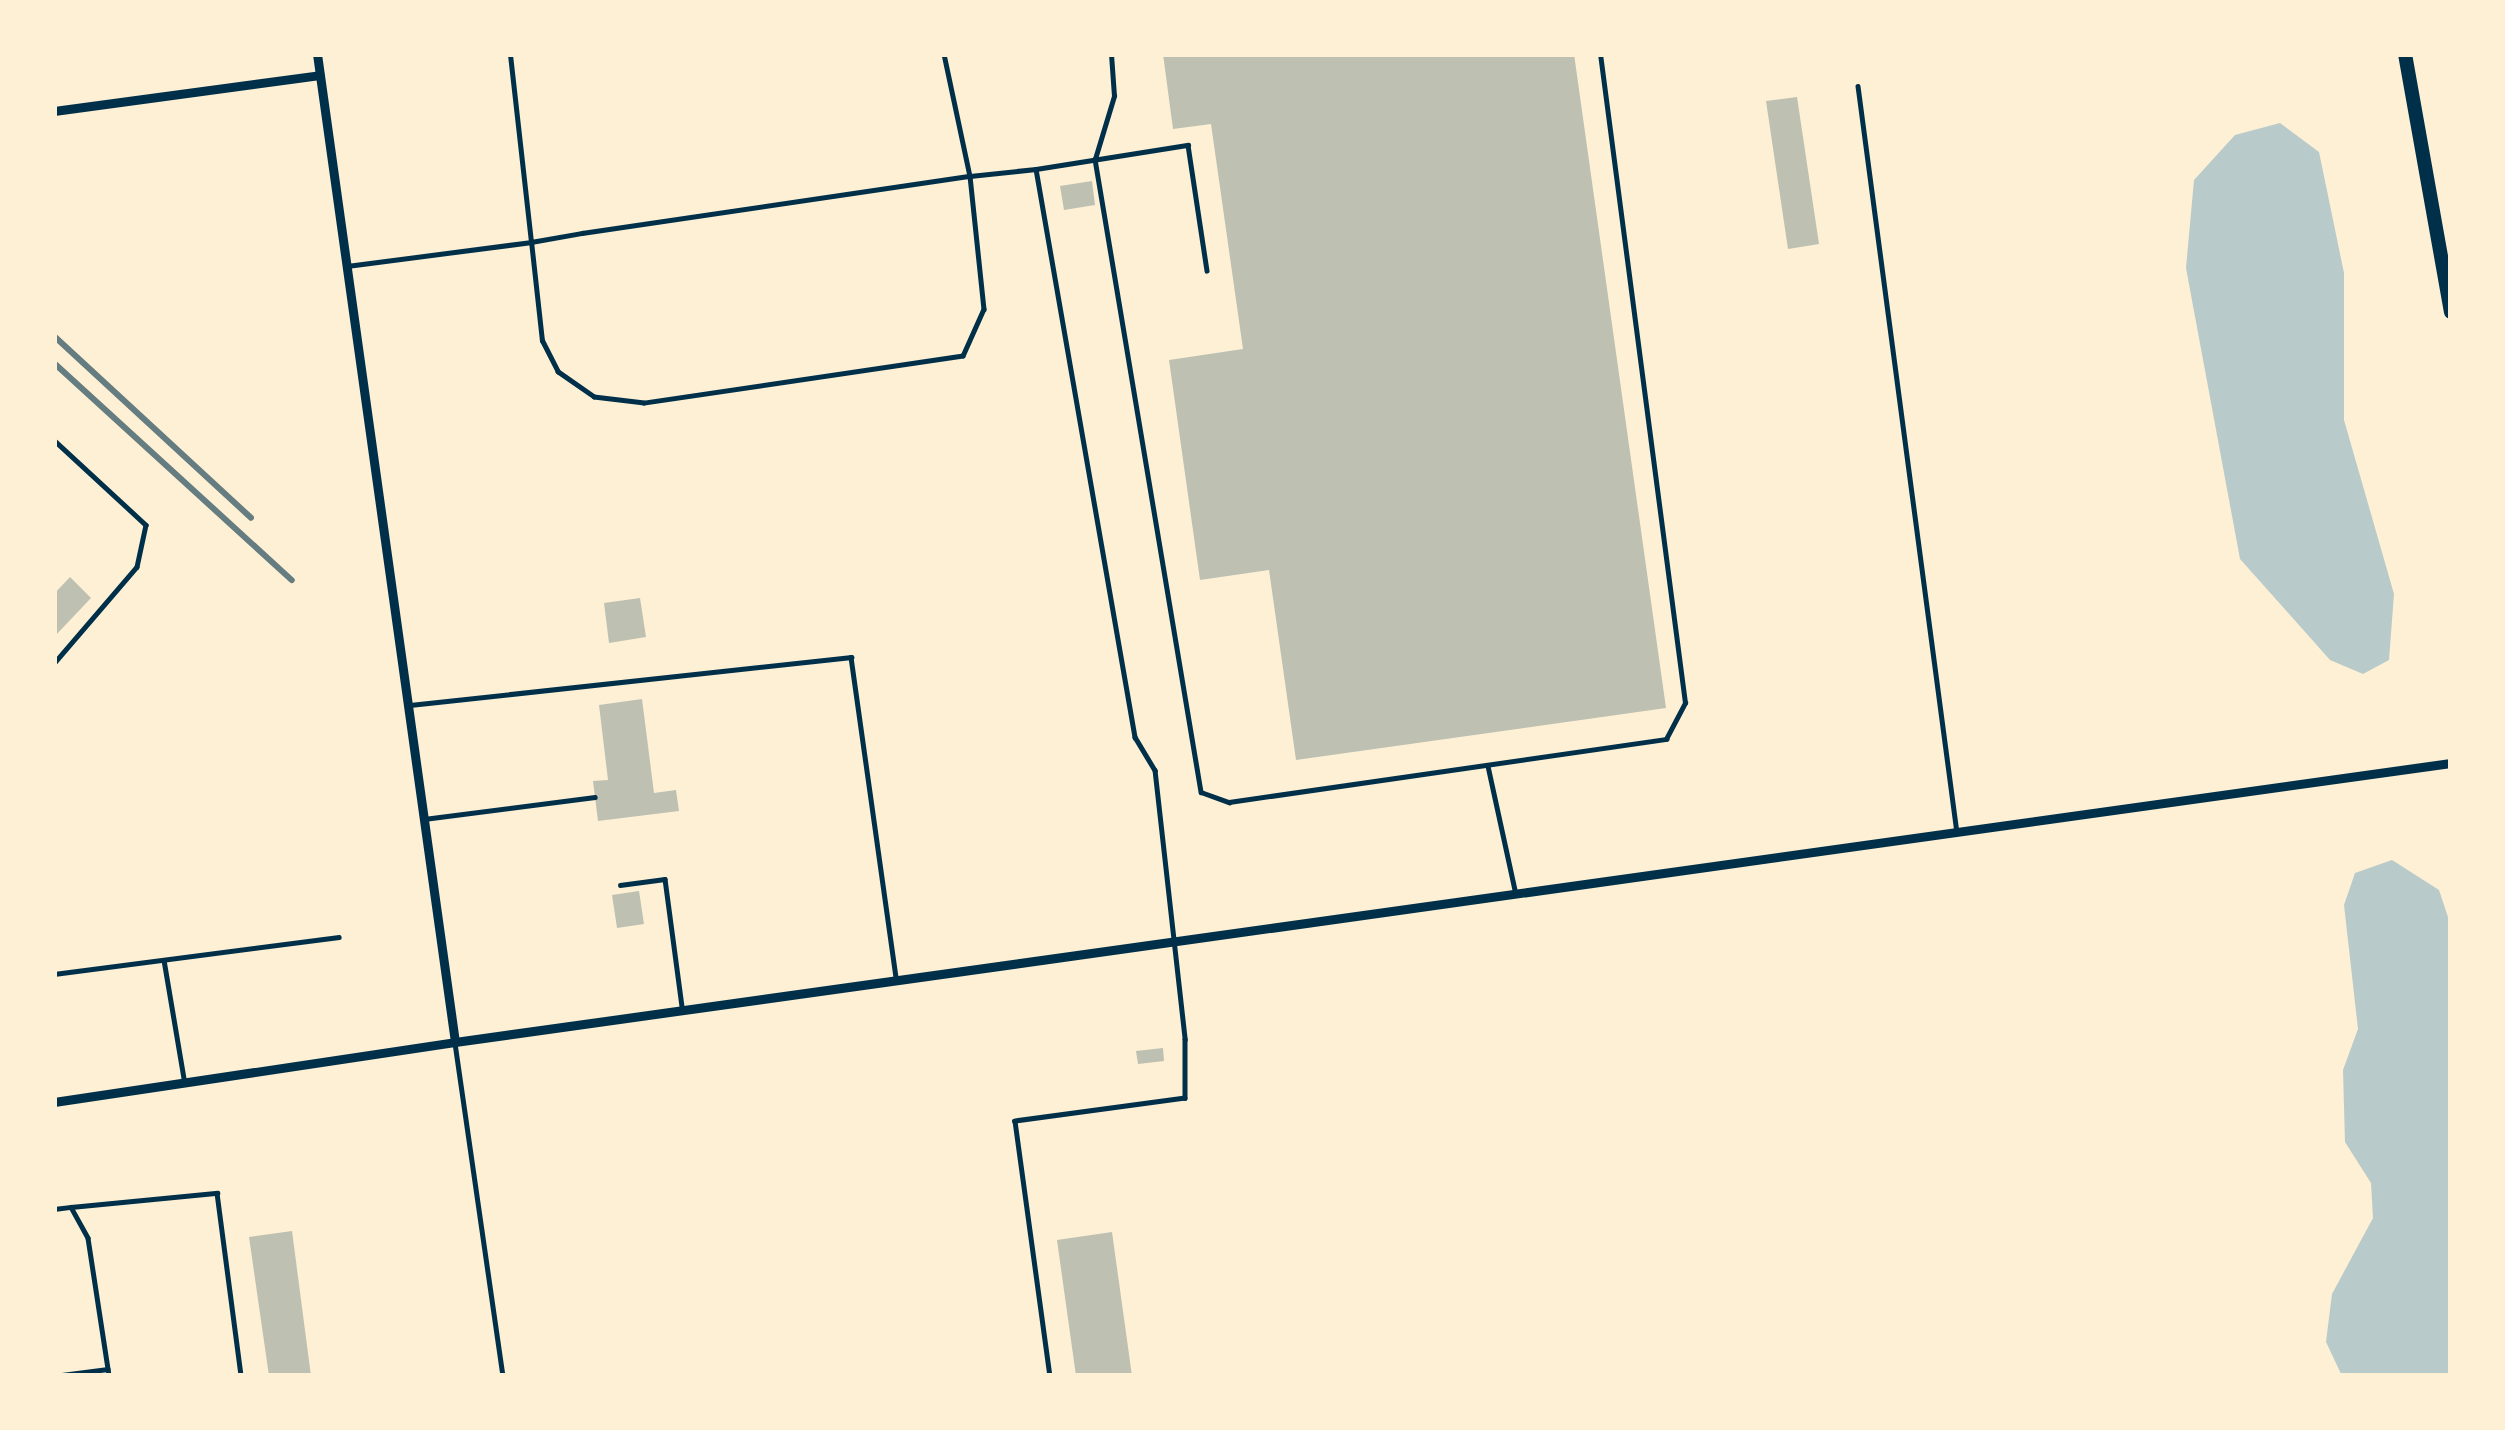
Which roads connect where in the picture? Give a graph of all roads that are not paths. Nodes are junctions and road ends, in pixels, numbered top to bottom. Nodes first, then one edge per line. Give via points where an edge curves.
1 (317, 54) edge
2 (510, 54) edge
3 (944, 54) edge
4 (1111, 54) edge
5 (1600, 54) edge
6 (2405, 54) edge
7 (320, 75) junction
8 (1858, 86) dead end
9 (54, 111) edge
10 (1095, 159) junction
11 (1036, 169) junction
12 (970, 176) junction
13 (531, 242) junction
14 (346, 266) junction
15 (1207, 272) dead end
16 (2451, 312) edge
17 (54, 440) edge
18 (54, 664) edge
19 (410, 705) junction
20 (2451, 763) edge
21 (1487, 764) junction
22 (595, 797) dead end
23 (424, 819) junction
24 (1957, 833) junction
25 (620, 885) dead end
26 (1516, 896) junction
27 (339, 937) dead end
28 (1179, 941) junction
29 (164, 960) junction
30 (54, 974) edge
31 (897, 982) junction
32 (683, 1012) junction
33 (454, 1042) junction
34 (185, 1085) junction
35 (54, 1102) edge
36 (71, 1207) junction
37 (54, 1209) edge
38 (108, 1372) edge
39 (54, 1376) edge
40 (241, 1376) edge
41 (503, 1376) edge
42 (1050, 1376) edge

1 - 7 street
2 - 13 lane
3 - 12 lane
4 - 10 lane via 1114,96
5 - 21 lane via 1684,718 1666,739
6 - 16 main road
7 - 9 street
7 - 14 street
8 - 24 lane
10 - 11 lane
10 - 15 lane via 1188,145
10 - 21 lane via 1201,792 1229,802
11 - 12 lane
11 - 28 lane
12 - 13 lane
12 - 13 lane via 984,318 951,363 605,401 550,361
13 - 14 lane
14 - 19 street
17 - 18 lane via 146,525 137,568
19 - 23 street
19 - 31 lane via 851,657
20 - 24 street
21 - 26 lane
22 - 23 lane
23 - 33 street
24 - 26 street
25 - 32 lane via 665,878
26 - 28 street
27 - 29 lane
28 - 31 street
28 - 42 lane via 1185,1098 1015,1121
29 - 30 lane
29 - 34 lane
31 - 32 street
32 - 33 street
33 - 34 street
33 - 41 lane
34 - 35 street
36 - 37 lane
36 - 38 lane via 88,1238
36 - 40 lane via 217,1193
38 - 39 lane

